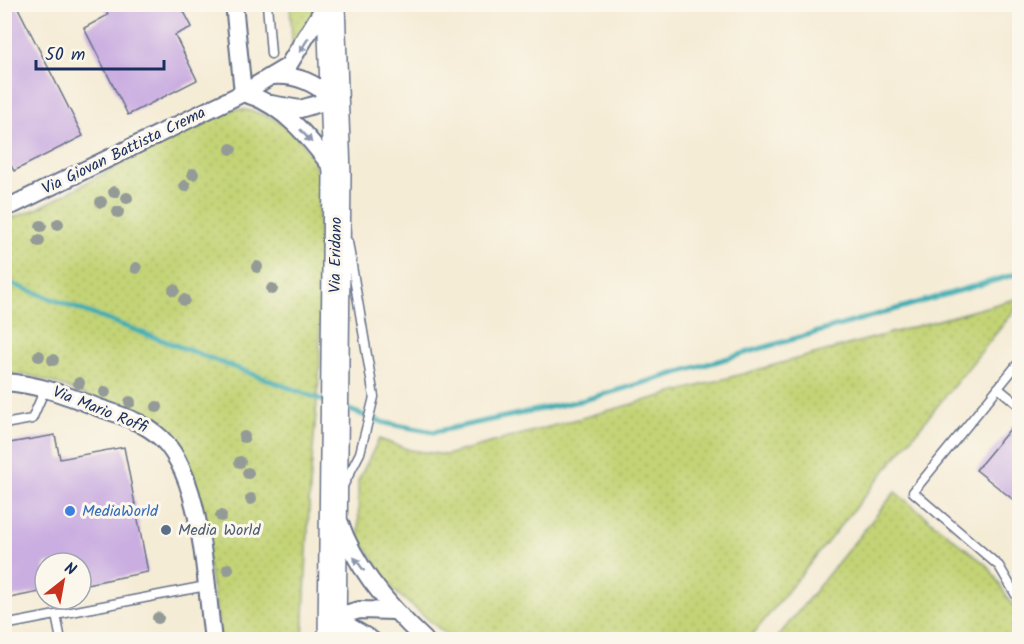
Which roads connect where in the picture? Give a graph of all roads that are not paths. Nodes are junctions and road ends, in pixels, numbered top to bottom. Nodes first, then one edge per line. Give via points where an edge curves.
1 (234, 4) edge
2 (267, 4) edge
3 (326, 4) edge
4 (331, 4) edge
5 (271, 54) dead end
6 (271, 76) junction
7 (243, 93) junction
8 (334, 99) junction
9 (271, 105) junction
10 (336, 174) junction
11 (4, 206) edge
12 (1020, 361) edge
13 (4, 382) edge
14 (45, 388) junction
15 (998, 388) junction
16 (1020, 406) edge
17 (4, 424) edge
18 (334, 505) junction
19 (206, 586) junction
20 (1020, 602) edge
21 (394, 611) junction
22 (56, 615) junction
23 (4, 625) edge
24 (332, 628) edge
25 (61, 639) edge
26 (213, 639) edge
27 (372, 639) edge
28 (425, 639) edge

1 - 7 street
2 - 5 lane
3 -> 6 street, Via Giovan Battista Crema via 300,51 288,66
4 - 8 main road, Via Eridano
6 - 7 street, Via Giovan Battista Crema
6 - 8 street via 290,74 306,79
7 - 9 street
7 - 11 street, Via Giovan Battista Crema
8 - 9 street via 300,110
8 - 10 main road, Via Eridano
9 -> 10 street via 292,121
10 - 18 main road, Via Eridano
10 - 18 lane via 374,397 360,453
12 - 15 lane
13 - 14 street, Via Mario Roffi
14 - 17 lane via 32,419
14 - 19 street, Via Mario Roffi via 136,422 170,446 191,491
15 - 16 lane
15 - 20 lane via 913,492 999,567
21 -> 18 street, Via Eridano via 350,552
18 - 24 main road, Via Eridano
19 - 22 lane
19 - 26 street, Via Mario Roffi
21 - 24 street via 360,610
21 - 28 street, Via Eridano
22 - 23 lane
22 - 25 lane
24 - 27 street

